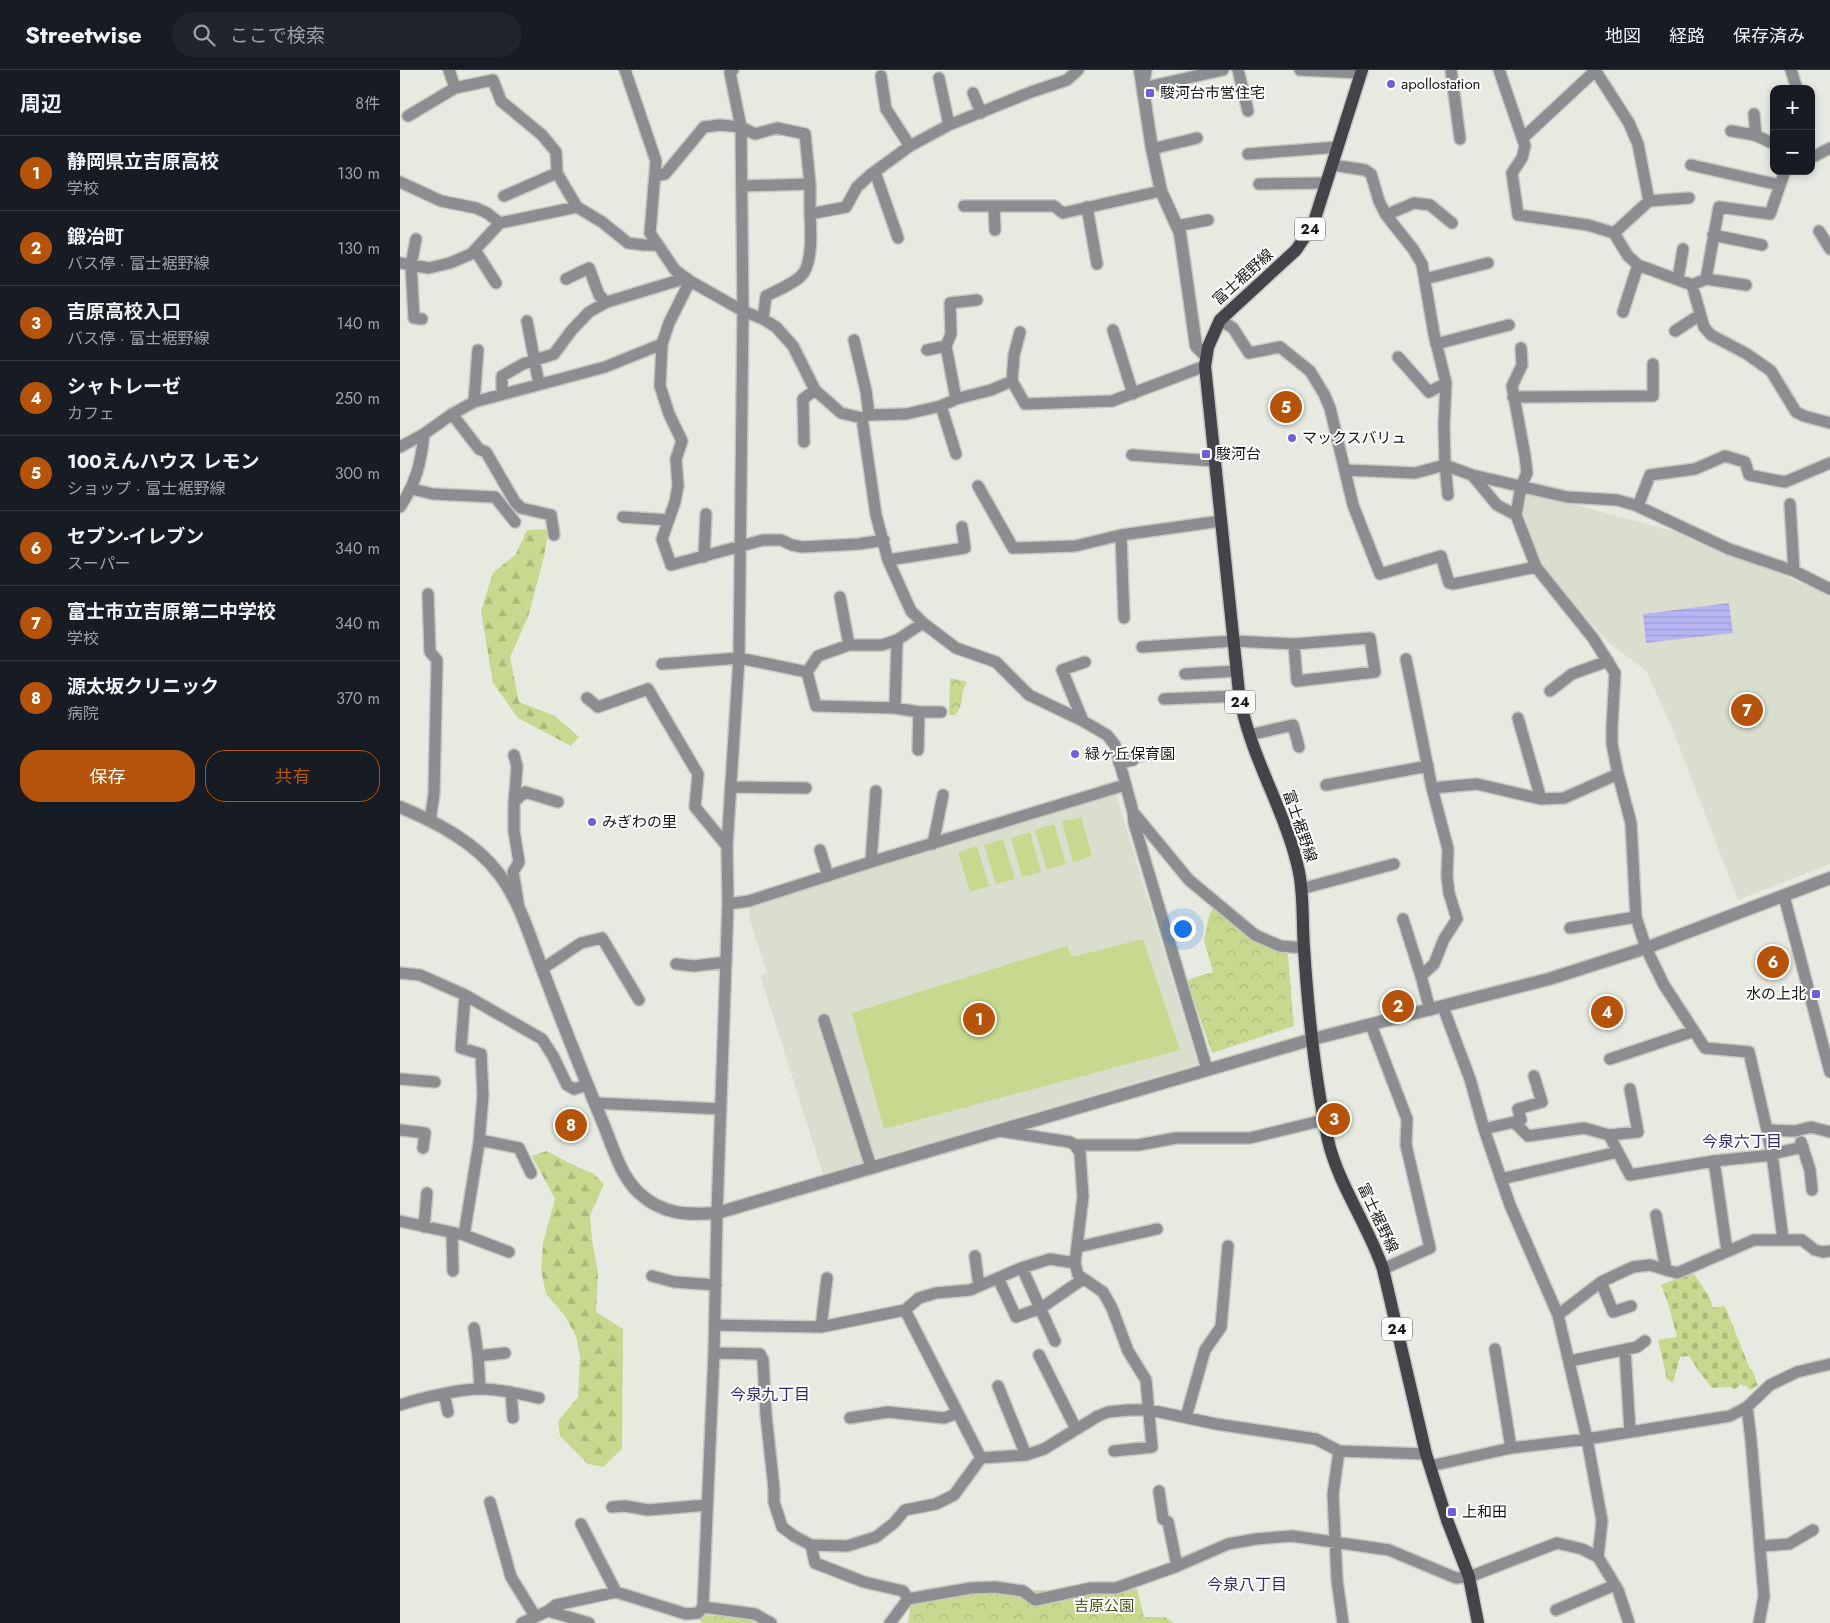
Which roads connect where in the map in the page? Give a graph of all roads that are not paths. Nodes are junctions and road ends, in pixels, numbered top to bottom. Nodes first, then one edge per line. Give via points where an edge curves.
1 (449, 70) edge
2 (625, 70) edge
3 (733, 70) edge
4 (1078, 70) edge
5 (1140, 70) edge
6 (1146, 70) edge
7 (1223, 70) edge
8 (1238, 70) edge
9 (1300, 70) edge
10 (1451, 70) edge
11 (1499, 70) edge
12 (1595, 70) edge
13 (1791, 70) edge
14 (1361, 71) edge
15 (1204, 72) edge
16 (881, 76) dead end
17 (939, 78) dead end
18 (1797, 85) edge
19 (455, 88) junction
20 (1143, 88) junction
21 (974, 93) dead end
22 (1248, 111) dead end
23 (981, 113) junction
24 (1754, 114) dead end
25 (408, 116) dead end
26 (949, 125) junction
27 (741, 127) junction
28 (1731, 131) dead end
29 (1756, 136) junction
30 (1197, 138) dead end
31 (1523, 138) junction
32 (1460, 139) dead end
33 (1770, 142) edge
34 (910, 146) junction
35 (1338, 147) junction
36 (1830, 148) edge
37 (1152, 149) junction
38 (1248, 154) dead end
39 (1815, 156) edge
40 (1332, 165) junction
41 (1691, 165) dead end
42 (557, 172) junction
43 (875, 172) junction
44 (1783, 175) edge
45 (656, 176) junction
46 (400, 182) edge
47 (1326, 183) junction
48 (810, 184) junction
49 (1259, 184) dead end
50 (1779, 185) junction
51 (742, 186) junction
52 (1161, 191) junction
53 (1436, 194) dead end
54 (504, 196) dead end
55 (1689, 198) dead end
56 (1649, 201) junction
57 (1430, 205) junction
58 (964, 206) dead end
59 (994, 206) junction
60 (577, 207) junction
61 (1087, 207) junction
62 (810, 214) junction
63 (1386, 215) junction
64 (1208, 220) dead end
65 (500, 223) junction
66 (1452, 224) dead end
67 (1177, 226) junction
68 (995, 230) dead end
69 (1819, 231) dead end
70 (1614, 234) junction
71 (1713, 236) junction
72 (898, 238) dead end
73 (416, 239) dead end
74 (657, 245) junction
75 (1762, 245) dead end
76 (1683, 248) dead end
77 (1830, 249) edge
78 (474, 250) junction
79 (1488, 263) dead end
80 (406, 264) edge
81 (1097, 264) dead end
82 (1638, 264) junction
83 (1706, 278) junction
84 (566, 279) dead end
85 (1425, 279) junction
86 (1678, 279) junction
87 (688, 280) junction
88 (496, 283) dead end
89 (1692, 285) junction
90 (1746, 285) dead end
91 (977, 300) dead end
92 (606, 302) junction
93 (744, 311) junction
94 (1624, 312) dead end
95 (1700, 315) junction
96 (422, 319) dead end
97 (763, 319) junction
98 (1220, 320) junction
99 (527, 321) dead end
100 (1509, 325) dead end
101 (1113, 330) dead end
102 (1676, 331) dead end
103 (1020, 332) dead end
104 (854, 340) dead end
105 (662, 344) junction
106 (1436, 344) junction
107 (946, 346) junction
108 (1521, 348) dead end
109 (478, 350) dead end
110 (927, 350) dead end
111 (1398, 357) dead end
112 (534, 360) junction
113 (1206, 361) junction
114 (1653, 364) dead end
115 (1012, 381) junction
116 (1446, 383) junction
117 (539, 384) junction
118 (815, 390) junction
119 (502, 394) junction
120 (1133, 394) junction
121 (1513, 397) junction
122 (956, 399) junction
123 (474, 402) junction
124 (942, 406) junction
125 (452, 414) junction
126 (866, 416) junction
127 (1830, 423) edge
128 (424, 434) junction
129 (804, 442) dead end
130 (400, 447) edge
131 (956, 454) dead end
132 (1132, 455) dead end
133 (1214, 461) junction
134 (1445, 465) junction
135 (1830, 466) edge
136 (1345, 470) junction
137 (1472, 475) junction
138 (978, 486) dead end
139 (1521, 486) junction
140 (412, 489) junction
141 (1448, 495) dead end
142 (1790, 504) dead end
143 (1638, 506) junction
144 (400, 507) edge
145 (706, 514) dead end
146 (1516, 515) junction
147 (623, 517) dead end
148 (668, 520) junction
149 (1221, 521) junction
150 (515, 522) dead end
151 (962, 527) dead end
152 (554, 535) dead end
153 (1121, 536) junction
154 (884, 540) junction
155 (741, 546) junction
156 (704, 557) junction
157 (888, 560) junction
158 (1536, 567) junction
159 (1794, 571) junction
160 (1830, 589) edge
161 (428, 594) dead end
162 (840, 597) dead end
163 (1124, 618) dead end
164 (923, 623) junction
165 (897, 640) junction
166 (1234, 641) junction
167 (1294, 644) junction
168 (849, 645) junction
169 (1142, 647) dead end
170 (740, 658) junction
171 (1406, 659) dead end
172 (1085, 662) dead end
173 (1608, 662) junction
174 (662, 664) dead end
175 (807, 672) junction
176 (1237, 672) junction
177 (1185, 674) dead end
178 (1550, 691) dead end
179 (1239, 696) junction
180 (587, 698) dead end
181 (1164, 700) dead end
182 (895, 708) junction
183 (919, 712) junction
184 (941, 712) dead end
185 (1518, 718) dead end
186 (1083, 721) junction
187 (1249, 735) junction
188 (1299, 747) dead end
189 (918, 750) dead end
190 (1169, 752) dead end
191 (514, 755) dead end
192 (1119, 763) junction
193 (1428, 766) junction
194 (1618, 774) junction
195 (1125, 785) junction
196 (1326, 785) dead end
197 (731, 787) junction
198 (806, 788) dead end
199 (1432, 788) junction
200 (876, 791) dead end
201 (943, 795) dead end
202 (1541, 798) junction
203 (514, 802) junction
204 (558, 802) dead end
205 (400, 807) edge
206 (1133, 812) junction
207 (430, 821) junction
208 (933, 844) junction
209 (727, 846) junction
210 (820, 850) dead end
211 (872, 862) junction
212 (1394, 864) dead end
213 (828, 876) junction
214 (1830, 878) edge
215 (1301, 889) junction
216 (1784, 896) junction
217 (728, 904) junction
218 (519, 906) junction
219 (1636, 917) junction
220 (1403, 919) dead end
221 (1570, 928) dead end
222 (1304, 948) junction
223 (1646, 948) junction
224 (726, 962) junction
225 (676, 964) dead end
226 (542, 969) junction
227 (400, 973) edge
228 (1421, 976) junction
229 (465, 995) junction
230 (639, 1000) dead end
231 (1443, 1007) junction
232 (1430, 1010) junction
233 (824, 1020) dead end
234 (1371, 1025) junction
235 (1694, 1031) junction
236 (1313, 1039) junction
237 (1610, 1059) dead end
238 (1206, 1069) junction
239 (1830, 1072) edge
240 (1534, 1076) dead end
241 (400, 1079) edge
242 (435, 1082) dead end
243 (587, 1085) junction
244 (1630, 1089) dead end
245 (595, 1103) junction
246 (721, 1109) junction
247 (1324, 1120) junction
248 (1514, 1122) junction
249 (1484, 1129) junction
250 (400, 1130) edge
251 (1767, 1130) junction
252 (999, 1131) junction
253 (1797, 1131) junction
254 (1830, 1132) edge
255 (1609, 1135) junction
256 (480, 1140) junction
257 (1075, 1145) junction
258 (1802, 1147) junction
259 (423, 1148) dead end
260 (1618, 1152) junction
261 (1772, 1154) junction
262 (1714, 1161) junction
263 (870, 1167) junction
264 (531, 1173) dead end
265 (1501, 1179) junction
266 (1812, 1190) dead end
267 (427, 1193) dead end
268 (717, 1213) junction
269 (1656, 1215) dead end
270 (400, 1221) edge
271 (424, 1227) junction
272 (1157, 1229) dead end
273 (458, 1234) junction
274 (1783, 1239) junction
275 (1228, 1246) dead end
276 (1078, 1247) junction
277 (1727, 1251) junction
278 (1830, 1251) edge
279 (509, 1252) dead end
280 (974, 1256) dead end
281 (1075, 1263) junction
282 (1022, 1268) junction
283 (1383, 1269) junction
284 (1666, 1270) junction
285 (453, 1271) dead end
286 (652, 1276) dead end
287 (827, 1278) dead end
288 (998, 1278) junction
289 (1083, 1279) junction
290 (1601, 1282) junction
291 (716, 1285) junction
292 (979, 1286) junction
293 (1631, 1306) dead end
294 (1041, 1308) junction
295 (905, 1310) junction
296 (1558, 1315) junction
297 (715, 1325) junction
298 (821, 1327) junction
299 (474, 1328) dead end
300 (1055, 1341) dead end
301 (1645, 1341) dead end
302 (1495, 1349) dead end
303 (1624, 1350) junction
304 (505, 1353) dead end
305 (714, 1353) junction
306 (1040, 1355) dead end
307 (478, 1356) junction
308 (1570, 1361) junction
309 (1830, 1364) edge
310 (998, 1386) dead end
311 (480, 1389) junction
312 (511, 1392) junction
313 (444, 1394) junction
314 (539, 1398) dead end
315 (400, 1405) edge
316 (1747, 1407) junction
317 (1150, 1410) junction
318 (448, 1412) dead end
319 (958, 1413) junction
320 (512, 1418) dead end
321 (850, 1418) dead end
322 (1186, 1418) junction
323 (1076, 1429) junction
324 (1630, 1432) junction
325 (1587, 1439) junction
326 (1511, 1448) junction
327 (1114, 1451) dead end
328 (1339, 1451) junction
329 (1026, 1455) junction
330 (981, 1458) junction
331 (1428, 1460) junction
332 (1159, 1491) dead end
333 (490, 1502) dead end
334 (707, 1505) junction
335 (612, 1507) dead end
336 (581, 1524) dead end
337 (1812, 1530) dead end
338 (1334, 1543) junction
339 (811, 1545) junction
340 (1760, 1546) junction
341 (1598, 1557) junction
342 (1177, 1566) junction
343 (1469, 1577) junction
344 (1615, 1585) junction
345 (616, 1592) junction
346 (908, 1599) junction
347 (702, 1606) junction
348 (1556, 1610) dead end
349 (535, 1616) junction
350 (555, 1616) edge
351 (1626, 1622) edge
352 (522, 1623) edge
353 (589, 1623) edge
354 (771, 1623) edge
355 (890, 1623) edge
356 (1344, 1623) edge
357 (1478, 1623) edge
358 (1760, 1623) edge

1 - 19 street
2 - 45 street via 656,161
3 - 27 street via 730,74
4 - 23 street via 1067,80
5 - 20 street
6 - 20 street
7 - 15 street
8 - 22 street
9 - 14 street
10 - 32 street
11 - 31 street
12 - 31 street
12 - 56 street via 1629,123 1638,144
13 - 18 street
14 - 35 main road, 富士裾野線 / 24
15 - 20 street
16 - 34 street via 886,109
17 - 26 street
19 - 25 street
19 - 42 street via 493,80 501,101 542,135 556,152
20 - 37 street
21 - 23 street
23 - 26 street
24 - 29 street
26 - 34 street
27 - 45 street via 704,127 665,174
27 - 48 street via 756,134 777,128 805,134
27 - 51 street
28 - 29 street
29 - 33 street
30 - 37 street
31 - 70 street via 1522,158 1512,173 1518,215 1588,225
34 - 43 street
35 - 38 street
35 - 40 main road, 富士裾野線 / 24
36 - 39 street
37 - 52 street
40 - 47 main road, 富士裾野線 / 24
40 - 63 street via 1372,174
41 - 50 street
42 - 54 street
42 - 60 street
43 - 62 street via 858,187 846,206
43 - 72 street
44 - 50 street
45 - 74 street via 650,233
46 - 65 street via 441,201 476,208
47 - 49 street
47 - 98 main road, 富士裾野線 / 24 via 1313,225 1296,250
48 - 51 street
48 - 62 street
50 - 71 street via 1770,214 1719,207
51 - 93 street
52 - 61 street
52 - 67 street
53 - 57 street
55 - 56 street
56 - 70 street
57 - 63 street via 1414,203
57 - 66 street
58 - 59 street
59 - 61 street via 1054,206 1063,213
59 - 68 street
60 - 65 street
60 - 74 street via 628,243
61 - 81 street
62 - 97 street via 812,240 806,266 801,276 766,296
63 - 85 street via 1422,264
64 - 67 street
65 - 78 street
67 - 113 street via 1196,346
69 - 77 street
70 - 82 street via 1628,256
71 - 75 street
71 - 83 street
73 - 80 street
74 - 87 street via 675,270
76 - 86 street
78 - 80 street via 450,263 429,268
78 - 88 street
79 - 85 street
80 - 96 street via 414,318
82 - 86 street
82 - 94 street
83 - 89 street
83 - 90 street
84 - 92 street via 589,268 599,295
85 - 106 street
86 - 89 street
87 - 92 street
87 - 93 street
87 - 105 street
89 - 95 street
91 - 107 street via 950,303 951,334
92 - 112 street via 589,312 554,354
93 - 97 street
93 - 155 street
95 - 102 street
95 - 127 street via 1711,335 1771,371 1796,412
97 - 118 street via 776,327 793,346
98 - 113 main road, 富士裾野線 / 24
98 - 136 street via 1233,328 1249,353 1280,347 1310,372 1330,408
99 - 112 street
100 - 106 street
101 - 120 street
103 - 115 street
104 - 126 street via 866,391
105 - 117 street via 605,367
105 - 148 street via 660,386 682,441 676,459 678,486
106 - 116 street
107 - 110 street
107 - 122 street
108 - 121 street via 1522,364 1512,386
109 - 123 street
111 - 116 street via 1429,392
112 - 117 street
112 - 119 street via 502,376
113 - 120 street
113 - 133 main road, 富士裾野線 / 24
114 - 121 street via 1653,396
115 - 120 street via 1025,404 1112,401
115 - 122 street
116 - 134 street
117 - 119 street
118 - 126 street via 841,413
118 - 129 street via 803,399
119 - 123 street
121 - 139 street via 1527,473
122 - 124 street
123 - 125 street
124 - 126 street via 906,414
124 - 131 street
125 - 128 street
125 - 152 street via 478,449 486,452 520,508 551,515
126 - 154 street via 876,515
128 - 130 street
128 - 140 street via 421,462
132 - 133 street
133 - 149 main road, 富士裾野線 / 24
134 - 136 street via 1415,473
134 - 137 street
134 - 141 street
135 - 143 street via 1785,482 1749,475 1745,462 1725,456 1695,469 1650,475
136 - 158 street via 1353,505 1380,574 1441,556 1449,583 1453,584
137 - 139 street
137 - 146 street via 1497,505
138 - 153 street via 1013,548 1075,546
139 - 143 street via 1567,497 1617,500
139 - 146 street
140 - 144 street
140 - 150 street via 433,494 495,498
142 - 159 street
143 - 159 street via 1729,549
145 - 156 street
146 - 158 street
147 - 148 street
148 - 156 street via 662,539 671,565
149 - 153 street
149 - 166 main road, 富士裾野線 / 24
151 - 157 street via 965,548
153 - 163 street
154 - 155 street via 802,547 781,540 763,540
154 - 157 street
155 - 156 street
155 - 170 street
157 - 164 street via 911,611
158 - 173 street via 1593,638
159 - 160 street
161 - 207 street via 430,652 438,660 434,794
162 - 168 street
164 - 165 street
164 - 186 street via 956,648 996,662 1029,695
165 - 168 street via 882,646
165 - 182 street
166 - 167 street
166 - 169 street
166 - 176 main road, 富士裾野線 / 24
167 - 167 street via 1297,681 1375,672 1370,638
168 - 175 street via 818,656
170 - 174 street
170 - 175 street
170 - 197 street
171 - 193 street
172 - 186 street via 1062,670
173 - 178 street via 1572,674
173 - 194 street via 1615,673 1612,744
175 - 182 street via 816,706
176 - 177 street
176 - 179 main road, 富士裾野線 / 24
179 - 181 street
179 - 187 main road, 富士裾野線 / 24
180 - 209 street via 598,707 648,688 698,774 695,807
182 - 183 street
183 - 184 street
183 - 189 street
185 - 202 street
186 - 192 street via 1107,735 1115,745
187 - 188 street via 1293,725
187 - 215 main road, 富士裾野線 / 24 via 1290,840
190 - 192 street via 1137,756
191 - 203 street via 517,766
192 - 195 street
193 - 196 street
193 - 199 street
194 - 202 street via 1564,798
194 - 219 street via 1631,823
195 - 206 street
195 - 208 street
197 - 198 street
197 - 209 street
199 - 202 street via 1477,784
199 - 228 street via 1448,849 1449,893 1457,919 1434,964
200 - 211 street
201 - 208 street
203 - 204 street via 525,792
203 - 218 street via 519,862 513,872
205 - 207 street
206 - 222 street via 1188,880 1255,935 1280,946
206 - 238 street
207 - 218 street via 466,841 482,856 499,873
208 - 211 street
209 - 217 street
210 - 213 street
211 - 213 street
212 - 215 street
213 - 217 street via 750,901
214 - 216 street
215 - 222 main road, 富士裾野線 / 24
216 - 223 street
216 - 239 street
217 - 224 street
218 - 226 street
219 - 221 street
219 - 223 street
220 - 228 street
222 - 236 main road, 富士裾野線 / 24
223 - 231 street via 1549,979
223 - 235 street via 1664,985
224 - 225 street via 694,966
224 - 246 street
226 - 230 street via 581,943 602,938
226 - 243 street
227 - 229 street via 420,975
228 - 232 street
229 - 243 street via 542,1039 567,1085 574,1089
229 - 256 street via 460,1048 481,1054 484,1095
231 - 232 street
231 - 249 street via 1470,1079
232 - 234 street
233 - 263 street
234 - 236 street
234 - 283 street via 1407,1119 1406,1145 1430,1248
235 - 237 street
235 - 251 street via 1705,1048 1749,1052
236 - 238 street
236 - 247 main road, 富士裾野線 / 24
238 - 252 street
240 - 248 street via 1542,1102 1518,1110 1521,1120
241 - 242 street
243 - 245 street
244 - 255 street via 1638,1132
245 - 246 street
245 - 268 street via 625,1176 640,1194 662,1208 687,1215
246 - 268 street
247 - 257 street via 1250,1138 1176,1138 1138,1145
247 - 283 main road, 富士裾野線 / 24 via 1336,1164
248 - 249 street
248 - 255 street via 1528,1136 1584,1128
249 - 265 street
250 - 259 street via 425,1133
251 - 253 street
251 - 261 street
252 - 257 street
252 - 263 street
253 - 254 street via 1811,1127
253 - 258 street
255 - 260 street
256 - 264 street via 519,1148
256 - 273 street
257 - 276 street via 1080,1153 1083,1196
258 - 261 street
258 - 266 street via 1810,1170
260 - 262 street via 1630,1175
260 - 265 street
261 - 262 street
261 - 274 street
262 - 277 street
263 - 268 street
265 - 296 street
267 - 271 street
268 - 291 street
269 - 284 street
270 - 271 street
271 - 273 street
272 - 276 street
273 - 279 street
273 - 285 street
274 - 277 street via 1754,1240
274 - 278 street via 1802,1240 1815,1250
275 - 322 street via 1221,1327 1205,1350
276 - 281 street
277 - 284 street via 1677,1273
280 - 292 street
281 - 282 street via 1050,1259
281 - 289 street via 1078,1275
282 - 288 street
282 - 294 street
283 - 331 main road, 富士裾野線 / 24
284 - 290 street via 1650,1265 1633,1267
286 - 291 street via 674,1282
287 - 298 street
288 - 292 street
288 - 294 street via 1016,1317
289 - 294 street
289 - 317 street via 1103,1292 1112,1308 1128,1351 1146,1380
290 - 293 street via 1613,1312
290 - 296 street
291 - 297 street
292 - 295 street via 919,1298
294 - 300 street
295 - 298 street
295 - 319 street
296 - 308 street
297 - 298 street
297 - 305 street
299 - 307 street
301 - 303 street
302 - 326 street
303 - 308 street
303 - 324 street
304 - 307 street
305 - 334 street
305 - 339 street via 760,1354 774,1502 782,1526
306 - 323 street
307 - 311 street
308 - 325 street
309 - 316 street via 1797,1372 1770,1385
310 - 329 street
311 - 312 street
311 - 313 street
312 - 314 street
312 - 320 street
313 - 315 street
313 - 318 street
316 - 324 street via 1730,1416
316 - 340 street
317 - 322 street
317 - 323 street via 1108,1412
317 - 327 street via 1152,1447
319 - 321 street via 944,1418 888,1412
319 - 330 street
322 - 328 street via 1316,1439
323 - 329 street via 1044,1449
324 - 325 street
325 - 326 street
325 - 341 street via 1602,1521
326 - 331 street
328 - 331 street
328 - 338 street via 1333,1494
329 - 330 street
330 - 339 street via 954,1494 936,1504 905,1510 876,1536 847,1546
331 - 343 main road, 富士裾野線 / 24
332 - 342 street via 1163,1519 1168,1522
333 - 349 street via 511,1577
334 - 335 street via 648,1510
334 - 347 street
336 - 345 street
337 - 340 street via 1789,1544
338 - 342 street via 1292,1536 1256,1539 1228,1544
338 - 343 street via 1389,1550 1456,1578
338 - 356 street
339 - 346 street via 815,1563 864,1582 903,1591
340 - 358 street via 1764,1596
341 - 343 street via 1582,1548 1557,1543
341 - 344 street
342 - 346 street via 1116,1588 1091,1588 1035,1600 1022,1591 995,1587
343 - 357 main road, 富士裾野線 / 24
344 - 348 street
344 - 351 street
345 - 347 street via 686,1614 698,1613
345 - 350 street via 556,1605
346 - 355 street
347 - 354 street via 755,1614
349 - 350 street
349 - 352 street
350 - 353 street

